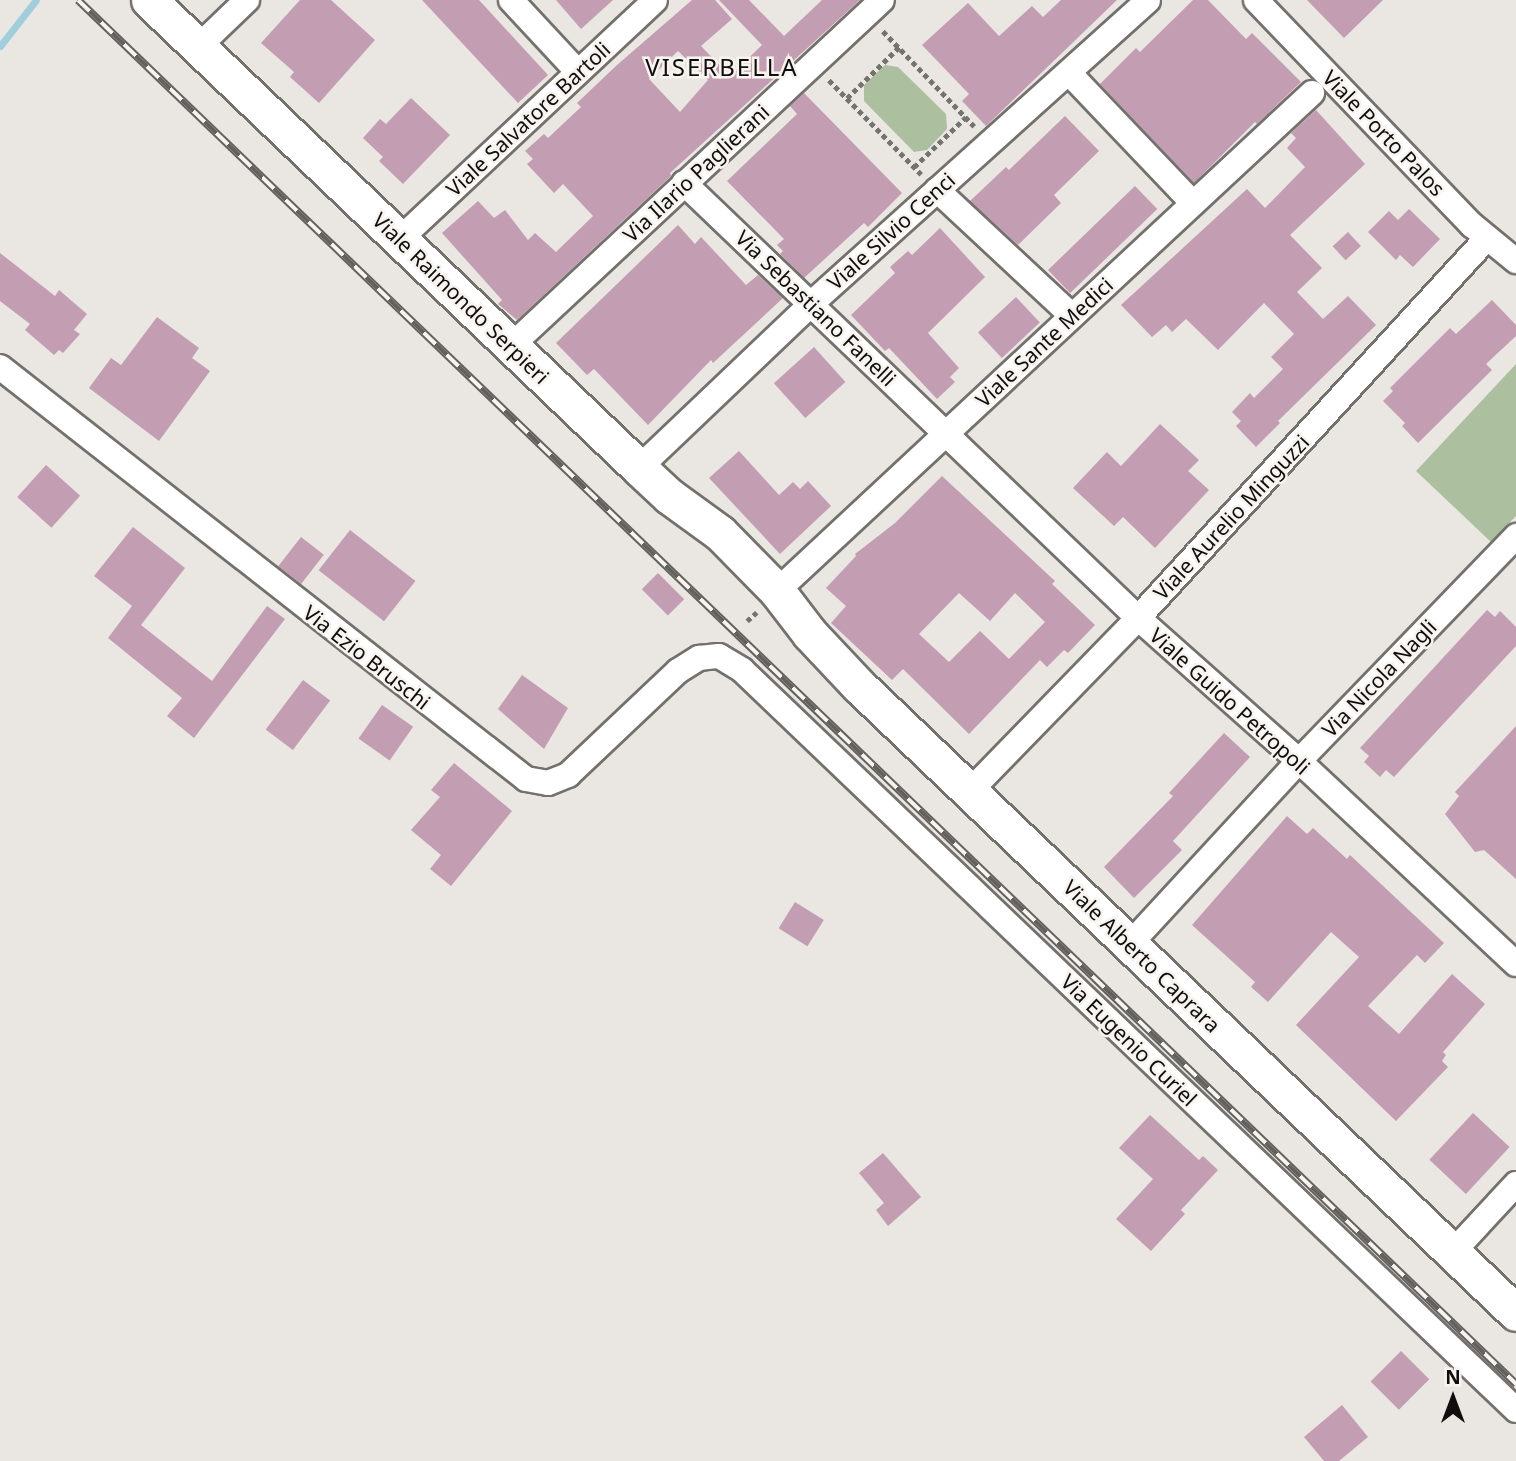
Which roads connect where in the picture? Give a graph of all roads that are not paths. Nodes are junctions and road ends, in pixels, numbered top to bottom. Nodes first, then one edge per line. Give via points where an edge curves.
1 (149, 0) edge
2 (247, 0) edge
3 (511, 0) edge
4 (655, 0) edge
5 (1147, 0) edge
6 (1256, 0) edge
7 (874, 7) edge
8 (198, 47) junction
9 (579, 72) junction
10 (1069, 73) junction
11 (1312, 93) dead end
12 (684, 183) junction
13 (937, 190) junction
14 (1193, 203) junction
15 (1487, 238) junction
16 (400, 239) junction
17 (1516, 261) edge
18 (812, 303) junction
19 (1071, 315) junction
20 (511, 346) junction
21 (0, 367) edge
22 (946, 435) junction
23 (639, 468) junction
24 (1511, 550) edge
25 (777, 591) junction
26 (1138, 618) junction
27 (742, 670) joint
28 (1299, 761) junction
29 (970, 791) junction
30 (1130, 944) junction
31 (1516, 964) edge
32 (1516, 1184) edge
33 (1452, 1253) junction
34 (1516, 1313) edge
35 (1516, 1410) edge

1 - 8 street, Viale Raimondo Serpieri
2 - 8 street
3 - 9 street
4 - 9 street, Viale Salvatore Bartoli
5 - 10 street, Viale Silvio Cenci
6 - 15 street, Viale Porto Palos
7 - 12 street, Via Ilario Paglierani
8 - 16 street, Viale Raimondo Serpieri
9 - 16 street, Viale Salvatore Bartoli
10 - 13 street, Viale Silvio Cenci
10 - 14 street
11 - 14 street, Viale Sante Medici
12 - 18 street, Via Sebastiano Fanelli
12 - 20 street, Via Ilario Paglierani
13 - 18 street, Viale Silvio Cenci
13 - 19 street
14 - 19 street, Viale Sante Medici
15 - 17 street, Viale Porto Palos
15 - 26 street, Viale Aurelio Minguzzi
16 - 20 street, Viale Raimondo Serpieri
18 - 22 street, Via Sebastiano Fanelli
18 - 23 street, Viale Silvio Cenci
19 - 22 street, Viale Sante Medici
20 - 23 street, Viale Raimondo Serpieri
21 - 27 street, Via Ezio Bruschi via 526,779 548,783 568,775 678,671 699,657 719,656
22 - 25 street, Viale Sante Medici
22 - 26 street, Viale Guido Petropoli
23 - 25 street, Viale Raimondo Serpieri via 720,533
24 - 28 street, Via Nicola Nagli
25 - 29 street, Viale Alberto Caprara via 859,686
26 - 28 street, Viale Guido Petropoli
26 - 29 street, Viale Aurelio Minguzzi
27 - 35 street, Via Eugenio Curiel
28 - 30 street, Via Nicola Nagli
28 - 31 street, Viale Guido Petropoli
29 - 30 street, Viale Alberto Caprara
30 - 33 street, Viale Alberto Caprara
32 - 33 street
33 - 34 street, Viale Alberto Caprara

